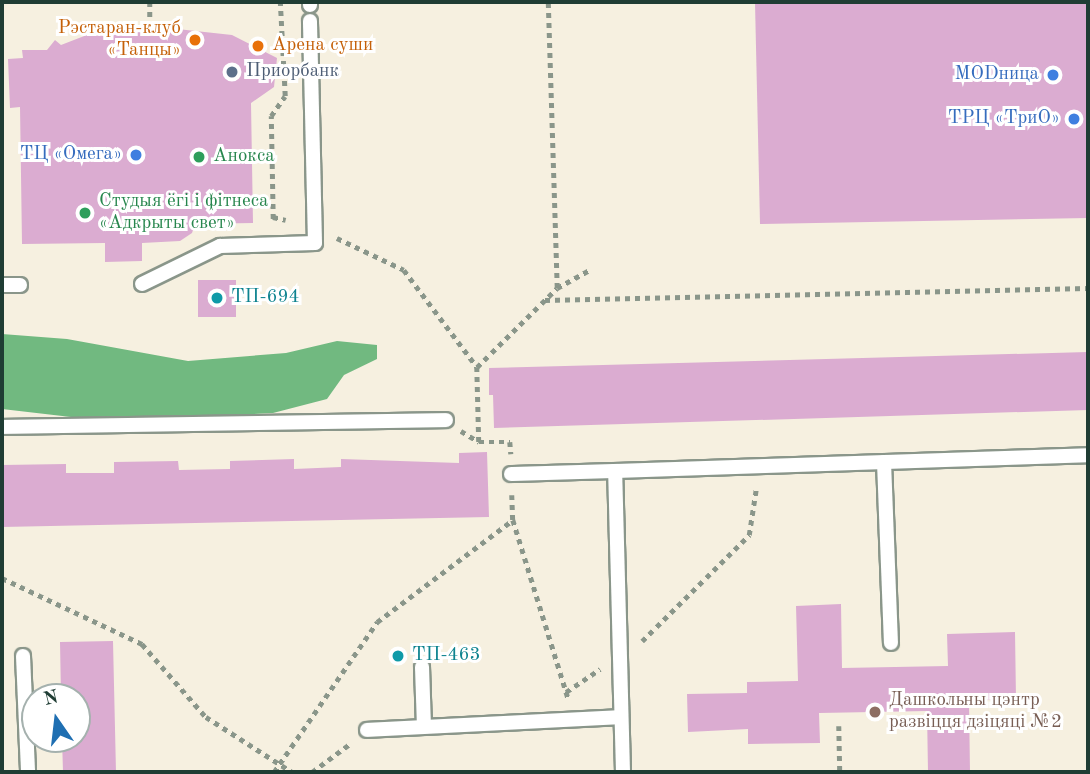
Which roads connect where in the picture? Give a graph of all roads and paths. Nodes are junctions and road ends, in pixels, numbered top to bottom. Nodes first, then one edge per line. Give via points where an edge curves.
1 (150, 2) edge
2 (280, 2) edge
3 (548, 2) edge
4 (310, 21) dead end
5 (150, 26) dead end
6 (273, 217) junction
7 (315, 228) junction
8 (274, 244) junction
9 (589, 270) dead end
10 (142, 284) dead end
11 (2, 285) edge
12 (20, 285) dead end
13 (558, 288) junction
14 (1088, 288) edge
15 (545, 300) junction
16 (477, 367) junction
17 (446, 420) joint
18 (2, 427) edge
19 (479, 442) junction
20 (1088, 455) edge
21 (884, 461) junction
22 (759, 466) junction
23 (615, 471) junction
24 (511, 474) joint
25 (2, 578) edge
26 (891, 643) dead end
27 (23, 656) dead end
28 (620, 656) junction
29 (422, 667) dead end
30 (566, 692) junction
31 (621, 717) junction
32 (574, 719) junction
33 (424, 726) junction
34 (839, 726) dead end
35 (367, 730) joint
36 (278, 764) junction
37 (27, 772) edge
38 (274, 772) edge
39 (292, 772) edge
40 (312, 772) edge
41 (623, 772) edge
42 (840, 772) edge

1 - 5 path
2 - 6 path via 285,96 271,116
3 - 13 path
4 - 7 lane
6 - 7 path
6 - 8 path
7 - 8 lane via 315,243
7 - 16 path via 404,270
8 - 10 lane via 220,246
9 - 13 path
11 - 12 lane
13 - 15 path
14 - 15 path
15 - 16 path
16 - 19 path
17 - 18 lane
17 - 19 path
19 - 24 path via 510,442
20 - 21 lane
21 - 22 lane
21 - 26 lane
22 - 23 lane
22 - 28 path via 749,535 652,635
23 - 24 lane
23 - 28 lane
25 - 36 path via 142,645 206,718
27 - 37 lane
28 - 30 path
28 - 31 lane
29 - 33 lane
30 - 32 path
30 - 36 path via 513,520 377,622
31 - 32 lane
31 - 41 lane
32 - 33 lane
33 - 35 lane
34 - 42 path
35 - 40 path
36 - 38 path
36 - 39 path

